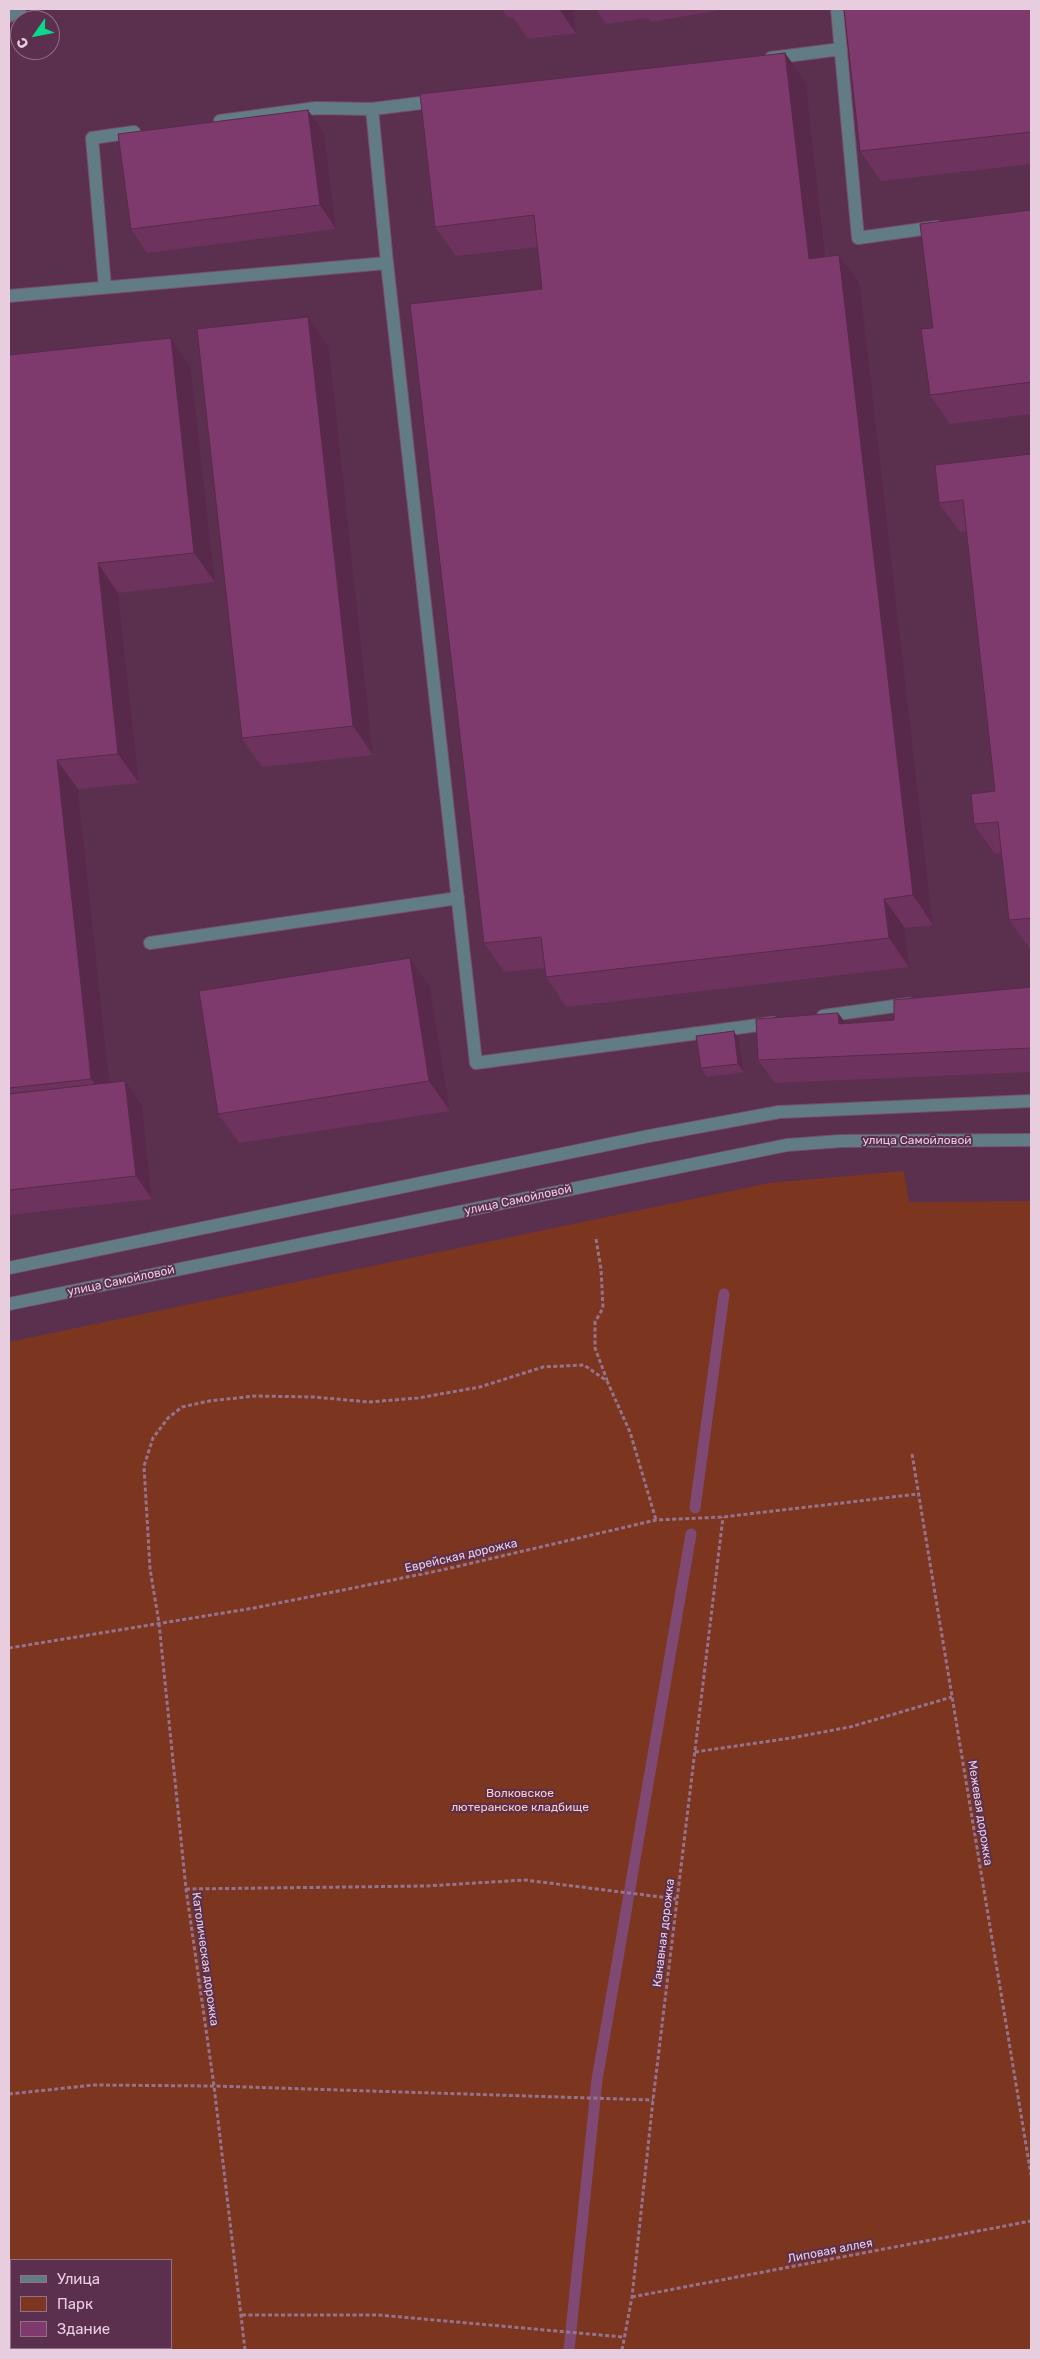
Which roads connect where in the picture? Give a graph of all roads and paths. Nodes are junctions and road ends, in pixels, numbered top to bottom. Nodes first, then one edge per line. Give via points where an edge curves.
1 (20, 9) edge
2 (837, 9) edge
3 (9, 16) edge
4 (841, 49) junction
5 (763, 59) edge
6 (450, 99) edge
7 (372, 109) junction
8 (209, 122) edge
9 (150, 130) edge
10 (954, 225) edge
11 (387, 263) junction
12 (105, 287) junction
13 (9, 296) edge
14 (458, 898) junction
15 (150, 943) dead end
16 (924, 1002) edge
17 (807, 1018) edge
18 (788, 1021) edge
19 (1031, 1101) edge
20 (1031, 1140) edge
21 (596, 1239) dead end
22 (9, 1268) edge
23 (9, 1304) edge
24 (607, 1381) junction
25 (912, 1454) dead end
26 (918, 1494) junction
27 (722, 1517) junction
28 (656, 1520) junction
29 (158, 1623) junction
30 (9, 1648) edge
31 (952, 1697) junction
32 (695, 1752) junction
33 (186, 1889) junction
34 (677, 1899) junction
35 (214, 2086) junction
36 (9, 2094) edge
37 (653, 2100) junction
38 (1031, 2175) edge
39 (1031, 2221) edge
40 (632, 2297) junction
41 (242, 2315) junction
42 (623, 2337) junction
43 (245, 2350) edge
44 (622, 2350) edge

1 - 3 street
2 - 4 street
4 - 5 street
4 - 10 street via 858,238
6 - 7 street
7 - 8 street via 316,108
7 - 11 street
9 - 12 street via 92,138
11 - 12 street
11 - 14 street
12 - 13 street
14 - 15 street
14 - 18 street via 476,1063
16 - 17 street
19 - 22 street via 779,1112
20 - 23 street, улица Самойловой via 841,1141 787,1145
21 - 24 path via 602,1308 596,1322 595,1348
24 - 28 path via 630,1432
24 - 29 path, Католическая дорожка via 584,1365 543,1367 480,1387 418,1398 369,1402 255,1396 182,1407 168,1418 153,1438 144,1466 150,1569
25 - 26 path, Межевая дорожка
26 - 27 path, Еврейская дорожка
26 - 31 path, Межевая дорожка
27 - 28 path, Еврейская дорожка
27 - 32 path, Канавная дорожка
28 - 29 path, Еврейская дорожка via 442,1570 254,1608
29 - 30 path, Еврейская дорожка
29 - 33 path, Католическая дорожка
31 - 32 path via 850,1727
31 - 38 path, Межевая дорожка
32 - 34 path, Канавная дорожка
33 - 34 path via 426,1886 525,1880
33 - 35 path, Католическая дорожка
34 - 37 path, Канавная дорожка
35 - 36 path via 94,2084
35 - 37 path
35 - 41 path, Католическая дорожка
37 - 40 path, Канавная дорожка
39 - 40 path, Липовая аллея
40 - 42 path, Канавная дорожка
41 - 42 path via 379,2315
41 - 43 path, Католическая дорожка
42 - 44 path, Канавная дорожка

